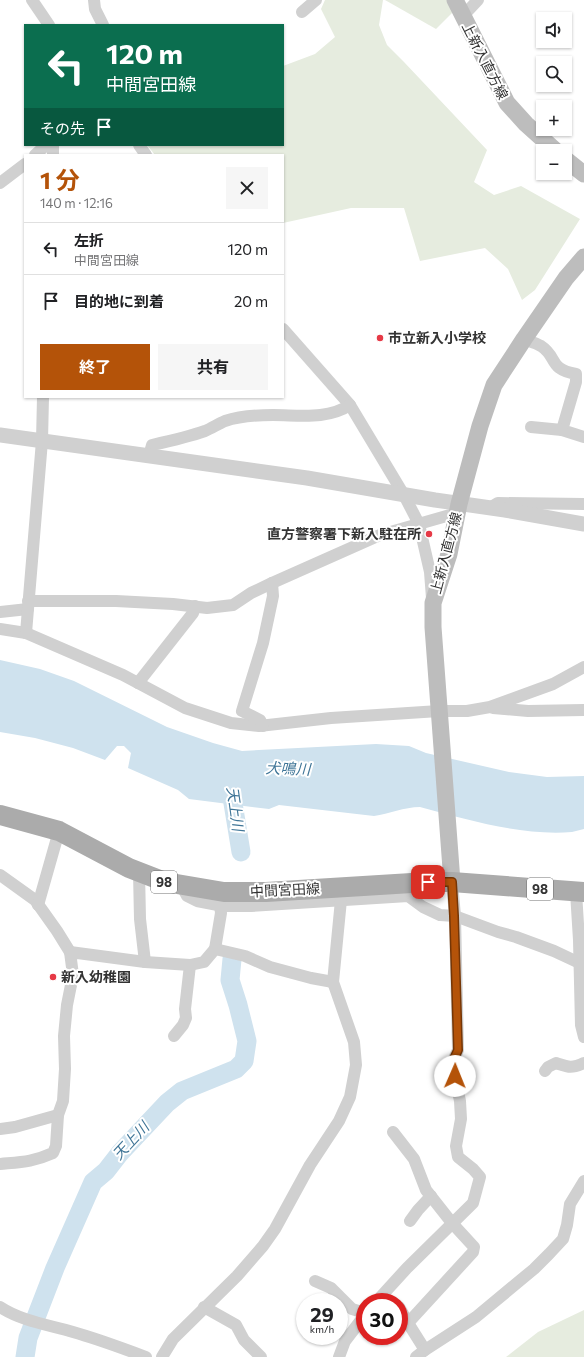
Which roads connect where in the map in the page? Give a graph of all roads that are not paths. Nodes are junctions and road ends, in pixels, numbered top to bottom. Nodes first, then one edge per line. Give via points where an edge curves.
1 (32, 0) edge
2 (94, 0) edge
3 (316, 0) edge
4 (455, 0) edge
5 (478, 0) edge
6 (302, 12) dead end
7 (463, 16) junction
8 (48, 24) edge
9 (102, 24) edge
10 (548, 144) edge
11 (45, 146) edge
12 (36, 154) edge
13 (24, 165) edge
14 (572, 165) edge
15 (584, 174) edge
16 (0, 183) edge
17 (584, 257) edge
18 (284, 330) edge
19 (524, 339) junction
20 (43, 398) edge
21 (350, 405) junction
22 (532, 427) dead end
23 (562, 430) junction
24 (0, 435) edge
25 (584, 437) edge
26 (42, 442) junction
27 (149, 456) junction
28 (404, 495) junction
29 (584, 504) edge
30 (488, 508) junction
31 (458, 509) junction
32 (419, 524) junction
33 (584, 524) edge
34 (272, 583) junction
35 (433, 603) junction
36 (28, 605) junction
37 (195, 606) junction
38 (0, 612) edge
39 (0, 629) edge
40 (26, 633) junction
41 (584, 667) edge
42 (138, 683) junction
43 (490, 707) junction
44 (584, 710) edge
45 (439, 714) junction
46 (263, 726) junction
47 (0, 815) edge
48 (59, 831) junction
49 (139, 872) junction
50 (452, 873) junction
51 (0, 875) edge
52 (181, 885) junction
53 (580, 892) edge
54 (341, 900) junction
55 (38, 904) junction
56 (220, 906) junction
57 (454, 916) junction
58 (215, 949) junction
59 (70, 952) junction
60 (145, 962) junction
61 (582, 964) edge
62 (190, 965) junction
63 (333, 982) junction
64 (174, 1036) dead end
65 (584, 1038) edge
66 (584, 1063) edge
67 (545, 1071) dead end
68 (58, 1115) junction
69 (0, 1129) edge
70 (393, 1132) dead end
71 (0, 1164) edge
72 (584, 1181) edge
73 (431, 1196) junction
74 (410, 1221) dead end
75 (452, 1223) junction
76 (315, 1281) dead end
77 (386, 1291) edge
78 (0, 1307) edge
79 (204, 1307) junction
80 (356, 1311) edge
81 (408, 1323) joint
82 (356, 1326) edge
83 (421, 1353) edge
84 (146, 1357) edge
85 (162, 1357) edge
86 (261, 1357) edge
87 (339, 1357) edge

1 - 8 street
2 - 9 street via 95,9
3 - 6 street
4 - 7 main road, 上新入直方線
5 - 7 street
7 - 10 main road, 上新入直方線 via 507,103
11 - 12 street
13 - 16 street
14 - 15 main road
17 - 19 main road, 上新入直方線 via 566,278
18 - 21 street
19 - 23 street via 541,346 556,366 576,374
19 - 31 main road, 上新入直方線 via 494,385 480,426
20 - 26 street
21 - 27 street via 333,414 318,416 243,417 187,437 152,445
21 - 28 street
22 - 23 street
23 - 25 street
24 - 26 street
26 - 27 street
26 - 36 street
27 - 28 street via 307,478
28 - 31 street
28 - 32 street
29 - 30 street via 498,503
30 - 31 street
30 - 33 street
31 - 32 street
31 - 35 main road, 上新入直方線
32 - 34 street via 380,535
32 - 35 street via 430,572
34 - 37 street via 233,605 207,608
34 - 46 street via 273,596 263,643 242,711 260,720
35 - 45 main road, 上新入直方線
36 - 37 street via 116,601
36 - 38 street
36 - 40 street
37 - 42 street via 193,613
39 - 40 street
40 - 42 street
41 - 43 street via 553,684
42 - 46 street via 186,708 231,722
43 - 44 street via 528,712
43 - 45 street
45 - 46 street via 331,718
45 - 50 main road, 上新入直方線
47 - 48 main road, 中間宮田線 / 98
48 - 49 main road, 中間宮田線 / 98
48 - 55 street
49 - 52 main road, 中間宮田線 / 98
49 - 60 street via 140,919
50 - 52 main road, 中間宮田線 / 98 via 428,882 266,892 224,892
50 - 53 main road, 中間宮田線 / 98
50 - 57 street
51 - 55 street via 26,892
52 - 56 street via 187,896
53 - 61 street
54 - 56 street
54 - 57 street via 408,896 440,915
54 - 63 street
55 - 59 street
56 - 58 street
57 - 61 street via 554,951
57 - 75 street via 458,1050 452,1063 461,1119 456,1146 458,1157 480,1177 473,1203
58 - 62 street via 204,962
58 - 63 street via 245,956 270,967
59 - 60 street
59 - 68 street via 73,975 64,1036 63,1101
60 - 62 street
61 - 65 street via 581,1025
62 - 64 street via 186,1018
63 - 79 street via 354,1042 356,1065 350,1097 339,1121 310,1165 276,1229 237,1276
66 - 67 street via 569,1068 556,1063
68 - 69 street
68 - 71 street via 56,1146 53,1153 31,1162
70 - 73 street via 414,1159 426,1190
72 - 83 street via 570,1204 563,1239 549,1254 476,1318
73 - 74 street
73 - 75 street
75 - 77 street
75 - 81 street via 474,1247 473,1252
76 - 80 street via 331,1288
78 - 84 street via 26,1319 96,1339
79 - 85 street via 173,1339
79 - 86 street via 236,1325 244,1340
81 - 83 street
82 - 87 street via 345,1341

